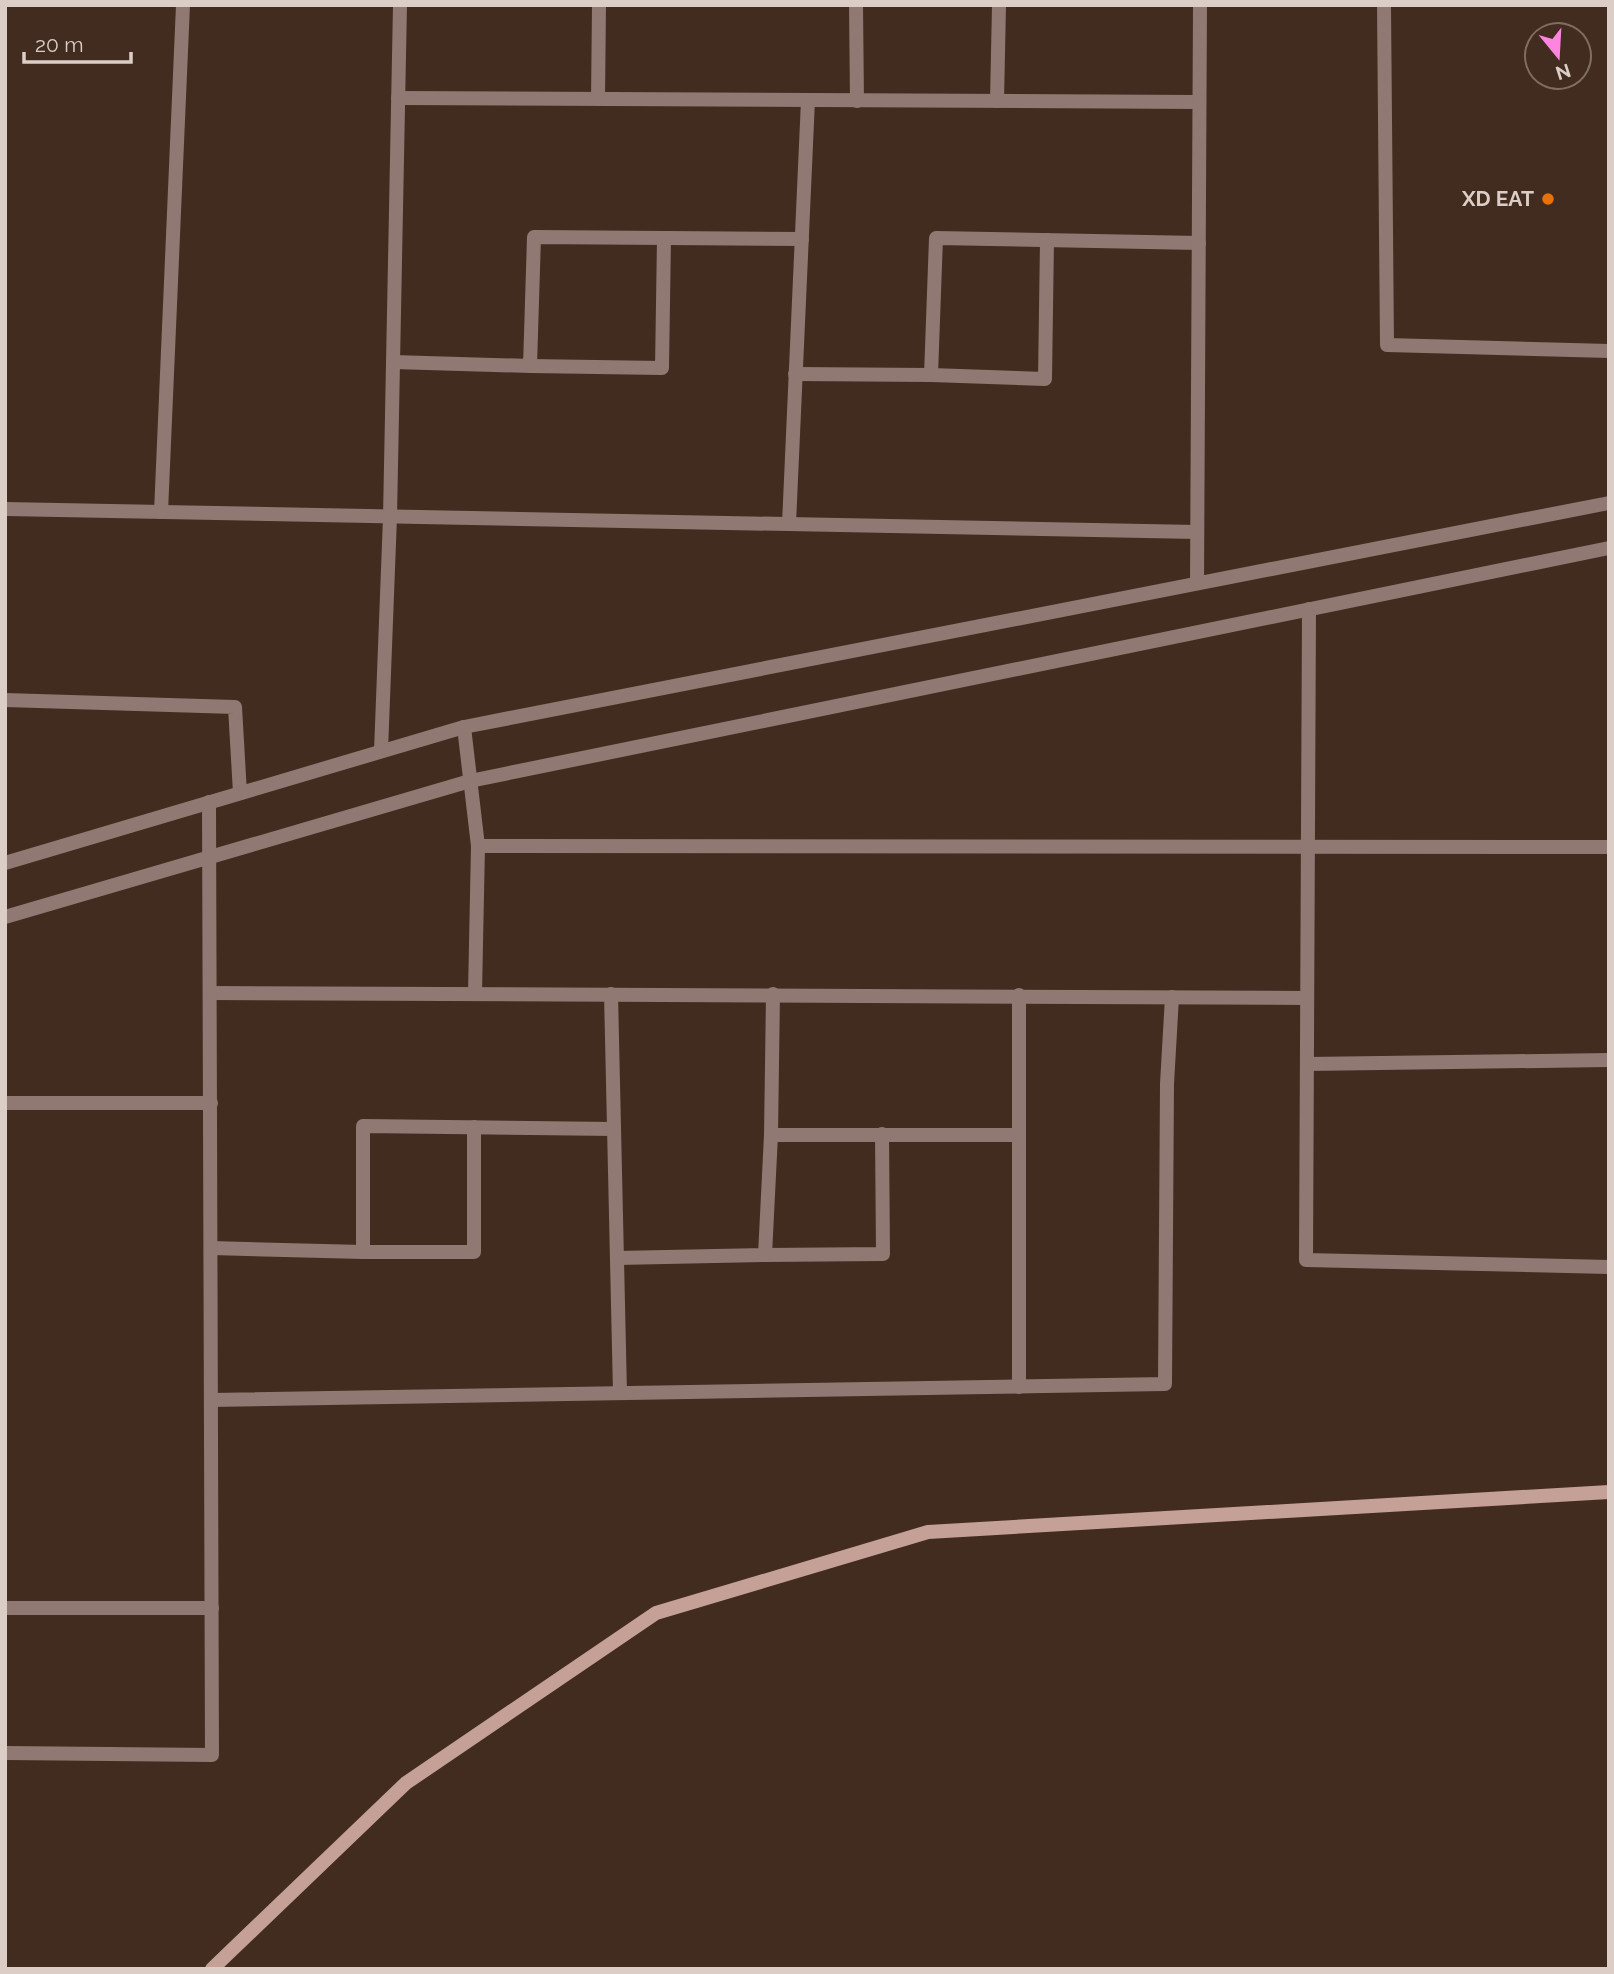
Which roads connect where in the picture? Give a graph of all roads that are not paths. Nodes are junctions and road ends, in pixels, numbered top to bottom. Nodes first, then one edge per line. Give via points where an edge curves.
1 (183, 5) edge
2 (400, 5) edge
3 (599, 5) edge
4 (856, 5) edge
5 (999, 5) edge
6 (1200, 5) edge
7 (1384, 5) edge
8 (398, 98) junction
9 (598, 99) junction
10 (808, 100) junction
11 (857, 101) junction
12 (997, 101) junction
13 (1199, 103) junction
14 (664, 238) junction
15 (802, 239) junction
16 (1047, 240) junction
17 (1199, 243) junction
18 (1609, 351) edge
19 (393, 362) junction
20 (530, 366) junction
21 (795, 374) junction
22 (931, 375) junction
23 (1609, 503) edge
24 (5, 509) edge
25 (161, 512) junction
26 (390, 517) junction
27 (789, 524) junction
28 (1197, 532) junction
29 (1609, 548) edge
30 (1197, 583) junction
31 (1309, 609) junction
32 (5, 700) edge
33 (464, 726) junction
34 (381, 751) junction
35 (470, 781) junction
36 (240, 793) junction
37 (209, 803) junction
38 (478, 846) junction
39 (1308, 847) junction
40 (1609, 847) edge
41 (210, 857) junction
42 (5, 863) edge
43 (5, 917) edge
44 (210, 993) junction
45 (475, 993) junction
46 (611, 994) junction
47 (773, 994) junction
48 (1019, 995) junction
49 (1172, 997) junction
50 (1307, 999) junction
51 (1609, 1060) edge
52 (1307, 1064) junction
53 (5, 1103) edge
54 (211, 1103) junction
55 (474, 1127) junction
56 (614, 1129) junction
57 (882, 1134) junction
58 (771, 1135) junction
59 (1019, 1135) junction
60 (211, 1248) junction
61 (363, 1252) junction
62 (765, 1255) junction
63 (617, 1258) junction
64 (1609, 1267) edge
65 (1019, 1387) junction
66 (620, 1393) junction
67 (211, 1400) junction
68 (1609, 1492) edge
69 (5, 1608) edge
70 (212, 1608) junction
71 (5, 1753) edge
72 (212, 1969) edge

1 - 25 street
2 - 8 street
3 - 9 street
4 - 11 street
5 - 12 street
6 - 13 street
7 - 18 street via 1387,345
8 - 9 street
8 - 19 street
9 - 10 street
10 - 11 street
10 - 15 street
11 - 12 street
12 - 13 street
13 - 17 street
14 - 15 street
14 - 20 street via 534,237
14 - 20 street via 662,368
15 - 21 street
16 - 17 street
16 - 22 street via 936,238
16 - 22 street via 1045,379
17 - 28 street
19 - 20 street
19 - 26 street
21 - 22 street
21 - 27 street
23 - 30 street
24 - 25 street
25 - 26 street
26 - 27 street
26 - 34 street
27 - 28 street
28 - 30 street
29 - 31 street
30 - 33 street
31 - 35 street
31 - 39 street
32 - 36 street via 235,707
33 - 34 street
33 - 35 street
34 - 36 street
35 - 38 street
35 - 41 street
36 - 37 street
37 - 41 street
37 - 42 street
38 - 39 street
38 - 45 street
39 - 40 street
39 - 50 street
41 - 43 street
41 - 44 street
44 - 45 street
44 - 54 street
45 - 46 street
46 - 47 street
46 - 56 street
47 - 48 street
47 - 58 street
48 - 49 street
48 - 59 street
49 - 50 street
49 - 65 street via 1165,1384
50 - 52 street
51 - 52 street
52 - 64 street via 1306,1260
53 - 54 street
54 - 60 street
55 - 56 street
55 - 61 street via 474,1252
55 - 61 street via 363,1126
56 - 63 street
57 - 58 street
57 - 59 street
57 - 62 street via 883,1254
58 - 62 street
59 - 65 street
60 - 61 street
60 - 67 street
62 - 63 street
63 - 66 street
65 - 66 street
66 - 67 street
67 - 70 street
68 - 72 main road via 928,1532 656,1613 407,1783
69 - 70 street
70 - 71 street via 212,1755

